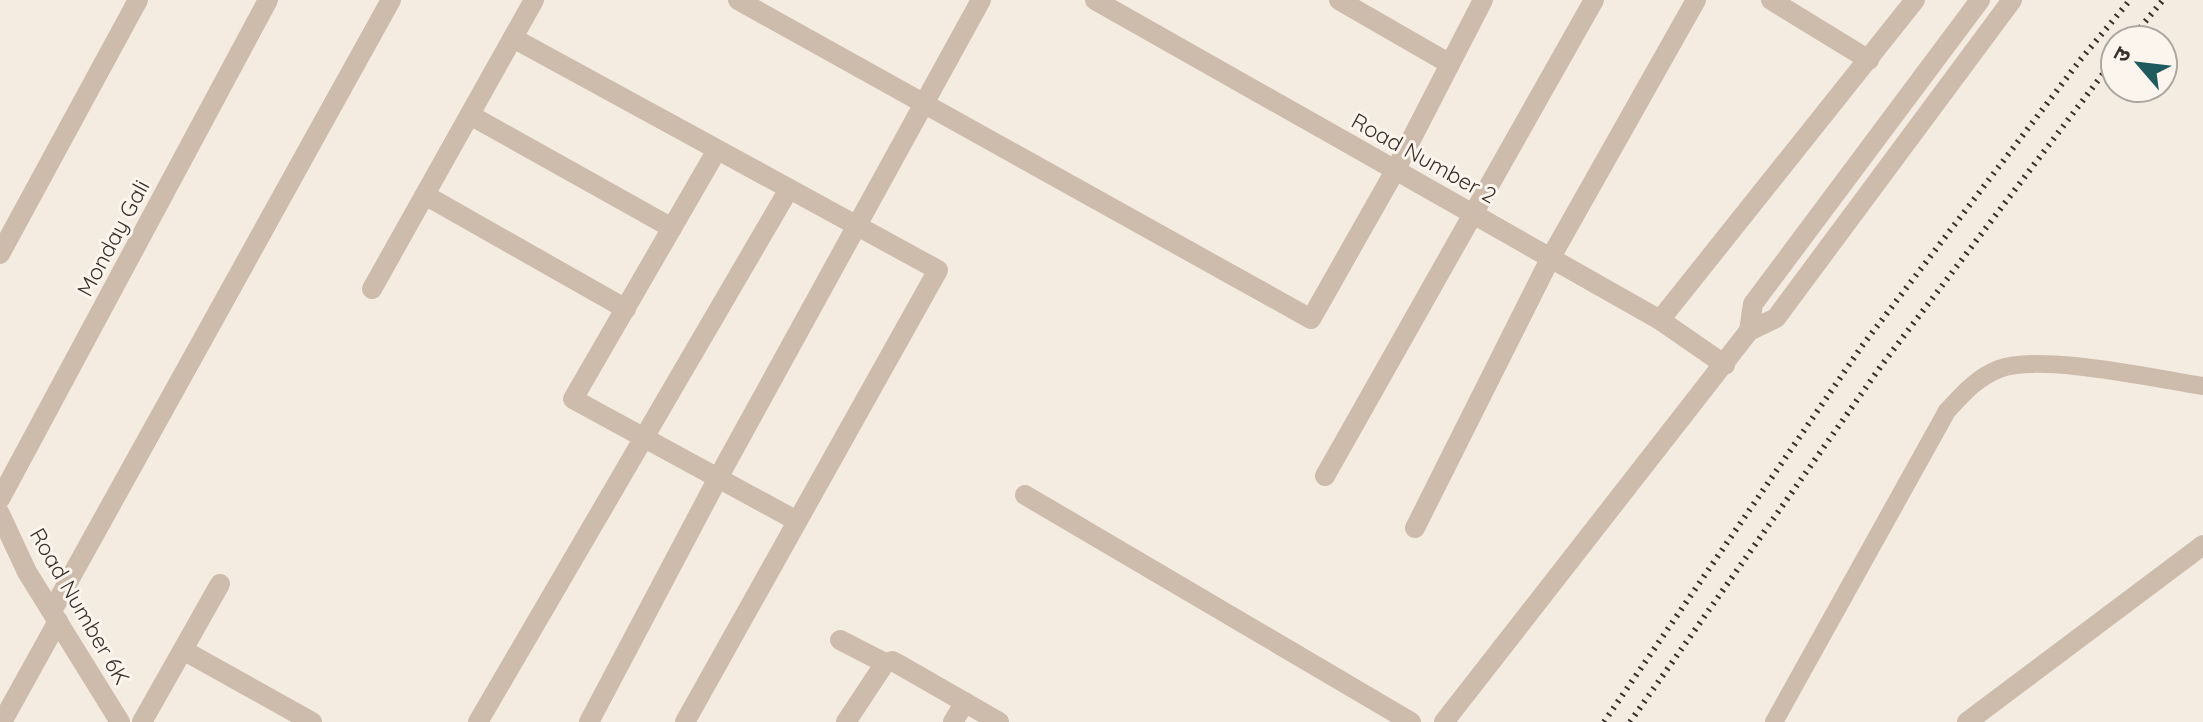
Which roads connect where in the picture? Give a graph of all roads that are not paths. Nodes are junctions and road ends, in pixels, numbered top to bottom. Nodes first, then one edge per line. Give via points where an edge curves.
1 (138, 0) edge
2 (268, 0) edge
3 (391, 0) edge
4 (534, 0) edge
5 (738, 0) edge
6 (981, 0) edge
7 (1095, 0) edge
8 (1339, 0) edge
9 (1483, 0) edge
10 (1594, 0) edge
11 (1696, 0) edge
12 (1771, 0) edge
13 (1915, 0) edge
14 (1980, 0) edge
15 (2012, 0) edge
16 (513, 38) junction
17 (1869, 60) junction
18 (1450, 64) junction
19 (923, 105) junction
20 (470, 115) junction
21 (717, 150) junction
22 (1396, 169) junction
23 (789, 189) junction
24 (425, 195) junction
25 (1472, 212) junction
26 (856, 227) junction
27 (672, 228) junction
28 (0, 254) edge
29 (1551, 257) junction
30 (372, 289) dead end
31 (626, 309) junction
32 (1660, 320) junction
33 (1749, 331) junction
34 (1725, 365) junction
35 (2203, 386) edge
36 (646, 437) junction
37 (1325, 476) dead end
38 (718, 478) junction
39 (1025, 495) dead end
40 (0, 499) edge
41 (0, 514) edge
42 (797, 521) junction
43 (1415, 528) dead end
44 (2203, 545) edge
45 (220, 584) dead end
46 (55, 616) junction
47 (840, 640) dead end
48 (183, 650) junction
49 (885, 663) junction
50 (965, 702) junction
51 (2, 722) edge
52 (120, 722) edge
53 (142, 722) edge
54 (312, 722) edge
55 (478, 722) edge
56 (589, 722) edge
57 (685, 722) edge
58 (846, 722) edge
59 (953, 722) edge
60 (999, 722) edge
61 (1411, 722) edge
62 (1444, 722) edge
63 (1774, 722) edge
64 (1967, 722) edge

1 - 28 street
2 - 40 street, Monday Gali
3 - 46 street
4 - 16 street
5 - 19 street
6 - 19 street
7 - 22 street, Road Number 2
8 - 18 street
9 - 18 street
10 - 25 street
11 - 29 street
12 - 17 street
13 - 17 street
14 - 33 street via 1753,304
15 - 33 street via 1776,318
16 - 20 street
16 - 21 street
17 - 32 street
18 - 22 street
19 - 22 street via 1311,319
19 - 26 street
20 - 24 street
20 - 27 street
21 - 23 street
21 - 27 street
22 - 25 street, Road Number 2
23 - 26 street
23 - 36 street
24 - 30 street
24 - 31 street
25 - 29 street, Road Number 2
25 - 37 street
26 - 38 street
26 - 42 street via 938,270
27 - 31 street
29 - 32 street, Road Number 2
29 - 43 street
31 - 36 street via 573,399
32 - 34 street, Road Number 2
33 - 34 street
34 - 62 street
35 - 63 lane via 2045,363 2002,368 1973,383 1947,411
36 - 38 street
36 - 55 street
38 - 42 street
38 - 56 street
39 - 61 street
41 - 46 street, Road Number 6K
42 - 57 street
44 - 64 street
45 - 48 street
46 - 51 street
46 - 52 street, Road Number 6K
47 - 49 street
48 - 53 street
48 - 54 street
49 - 50 street via 892,661
49 - 58 street
50 - 59 street
50 - 60 street

